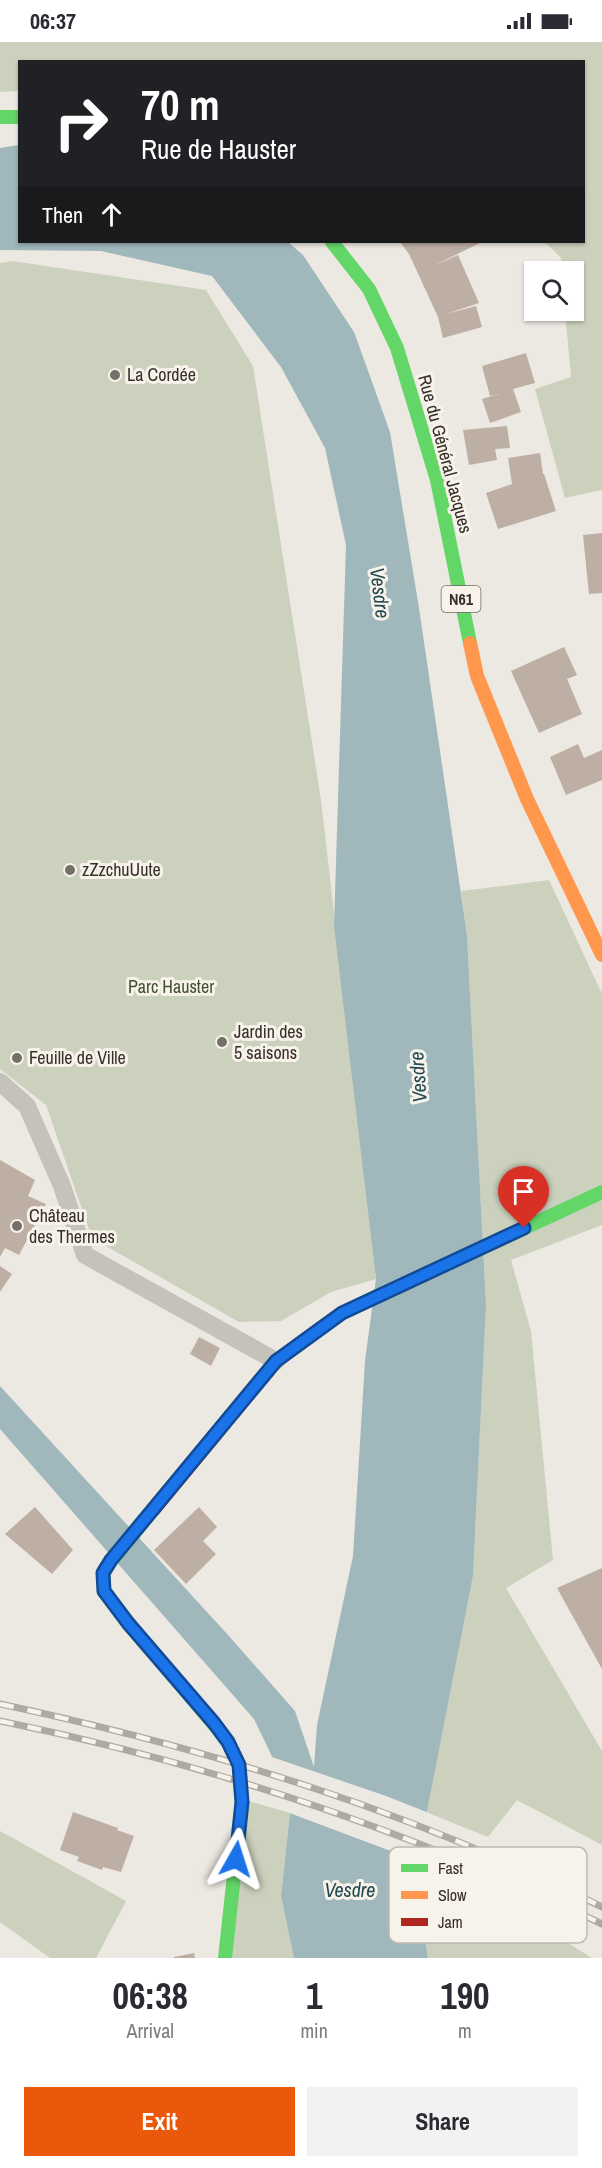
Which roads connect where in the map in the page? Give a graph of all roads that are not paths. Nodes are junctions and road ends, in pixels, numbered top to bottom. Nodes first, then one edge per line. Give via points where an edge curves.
1 (0, 117) edge
2 (18, 117) edge
3 (333, 243) edge
4 (602, 955) edge
5 (0, 1082) edge
6 (602, 1191) edge
7 (276, 1361) junction
8 (225, 1958) edge

1 - 2 street
3 - 4 street, Rue du Général Jacques / N61 via 369,289 397,348 437,480 477,676 527,799
5 - 7 lane via 27,1107 63,1186 85,1255
6 - 7 street via 342,1313
7 - 8 street via 103,1573 104,1591 214,1723 239,1765 242,1802

